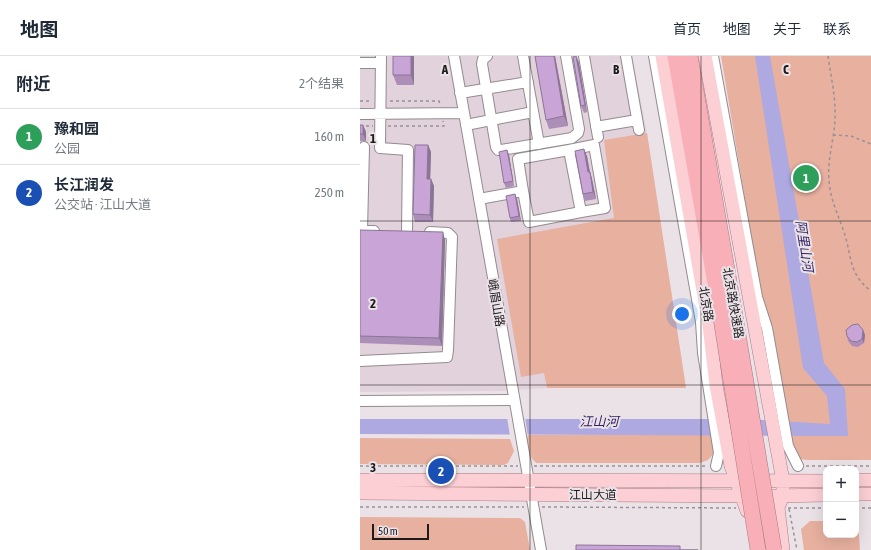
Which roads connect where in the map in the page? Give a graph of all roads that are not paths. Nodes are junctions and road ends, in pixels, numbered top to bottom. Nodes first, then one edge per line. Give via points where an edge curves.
1 (454, 56) edge
2 (487, 56) edge
3 (523, 56) edge
4 (566, 56) edge
5 (584, 56) edge
6 (626, 56) edge
7 (654, 56) edge
8 (662, 56) edge
9 (675, 56) edge
10 (690, 56) edge
11 (705, 56) edge
12 (713, 56) edge
13 (381, 60) edge
14 (360, 63) edge
15 (528, 82) junction
16 (486, 89) junction
17 (460, 93) junction
18 (533, 112) junction
19 (464, 113) junction
20 (360, 114) edge
21 (380, 114) junction
22 (491, 120) junction
23 (466, 125) junction
24 (539, 144) junction
25 (362, 147) edge
26 (380, 148) junction
27 (569, 150) junction
28 (523, 191) junction
29 (479, 199) junction
30 (581, 212) junction
31 (384, 232) edge
32 (725, 299) junction
33 (360, 361) edge
34 (513, 400) junction
35 (360, 401) edge
36 (776, 415) junction
37 (718, 416) junction
38 (721, 440) junction
39 (780, 440) junction
40 (716, 466) road end
41 (798, 466) road end
42 (360, 480) edge
43 (859, 480) edge
44 (871, 480) edge
45 (529, 481) junction
46 (736, 481) junction
47 (823, 481) edge
48 (783, 482) junction
49 (360, 493) edge
50 (532, 494) junction
51 (859, 494) edge
52 (871, 494) edge
53 (823, 496) edge
54 (744, 502) junction
55 (783, 504) junction
56 (540, 550) edge
57 (754, 550) edge
58 (758, 550) edge
59 (774, 550) edge
60 (782, 550) edge

1 - 17 street, 峨眉山路
2 - 16 street via 482,64
3 - 15 street
4 - 24 street via 578,133 572,138
5 - 6 street via 597,132 638,125
7 - 37 street via 700,314 703,353
8 - 37 main road, 北京路 via 710,325
9 - 32 highway, 北京路快速路
10 - 32 highway, 北京路快速路
11 - 36 main road
12 - 36 street via 757,297 767,328
13 - 14 street
13 - 21 street
15 - 16 street
15 - 18 street
16 - 17 street
16 - 22 street
17 - 19 street, 峨眉山路
18 - 22 street
18 - 24 street
19 - 21 street
19 - 23 street, 峨眉山路
20 - 21 street
21 - 26 street
22 - 23 street
22 - 24 street via 498,150
23 - 29 street, 峨眉山路
25 - 26 street
25 - 31 street via 362,231
26 - 33 street via 408,150 411,232 448,233 452,237 448,354 443,358
27 - 28 street via 518,159
27 - 30 street
27 - 30 street via 594,145 605,208
28 - 29 street
28 - 30 street via 529,222
29 - 34 street, 峨眉山路
32 - 58 highway, 北京路快速路, bridge
32 - 59 highway, 北京路快速路, bridge
34 - 35 street
34 - 45 street, 峨眉山路
36 - 39 main road
37 - 38 main road, 北京路
38 - 40 street
38 - 46 main road, 北京路
39 - 41 street
39 - 48 main road
42 - 45 main road, 江山大道
43 - 44 main road
45 - 46 main road, 江山大道
45 - 50 street, 峨眉山路
46 - 48 main road, 江山大道
46 - 54 main road, 北京路
47 - 48 main road, 江山大道
48 - 55 main road
49 - 50 main road, 江山大道
50 - 54 main road, 江山大道
50 - 56 street, 峨眉山路
51 - 52 main road
53 - 55 main road, 江山大道
54 - 55 main road, 江山大道
54 - 57 main road, 北京路
55 - 60 main road

